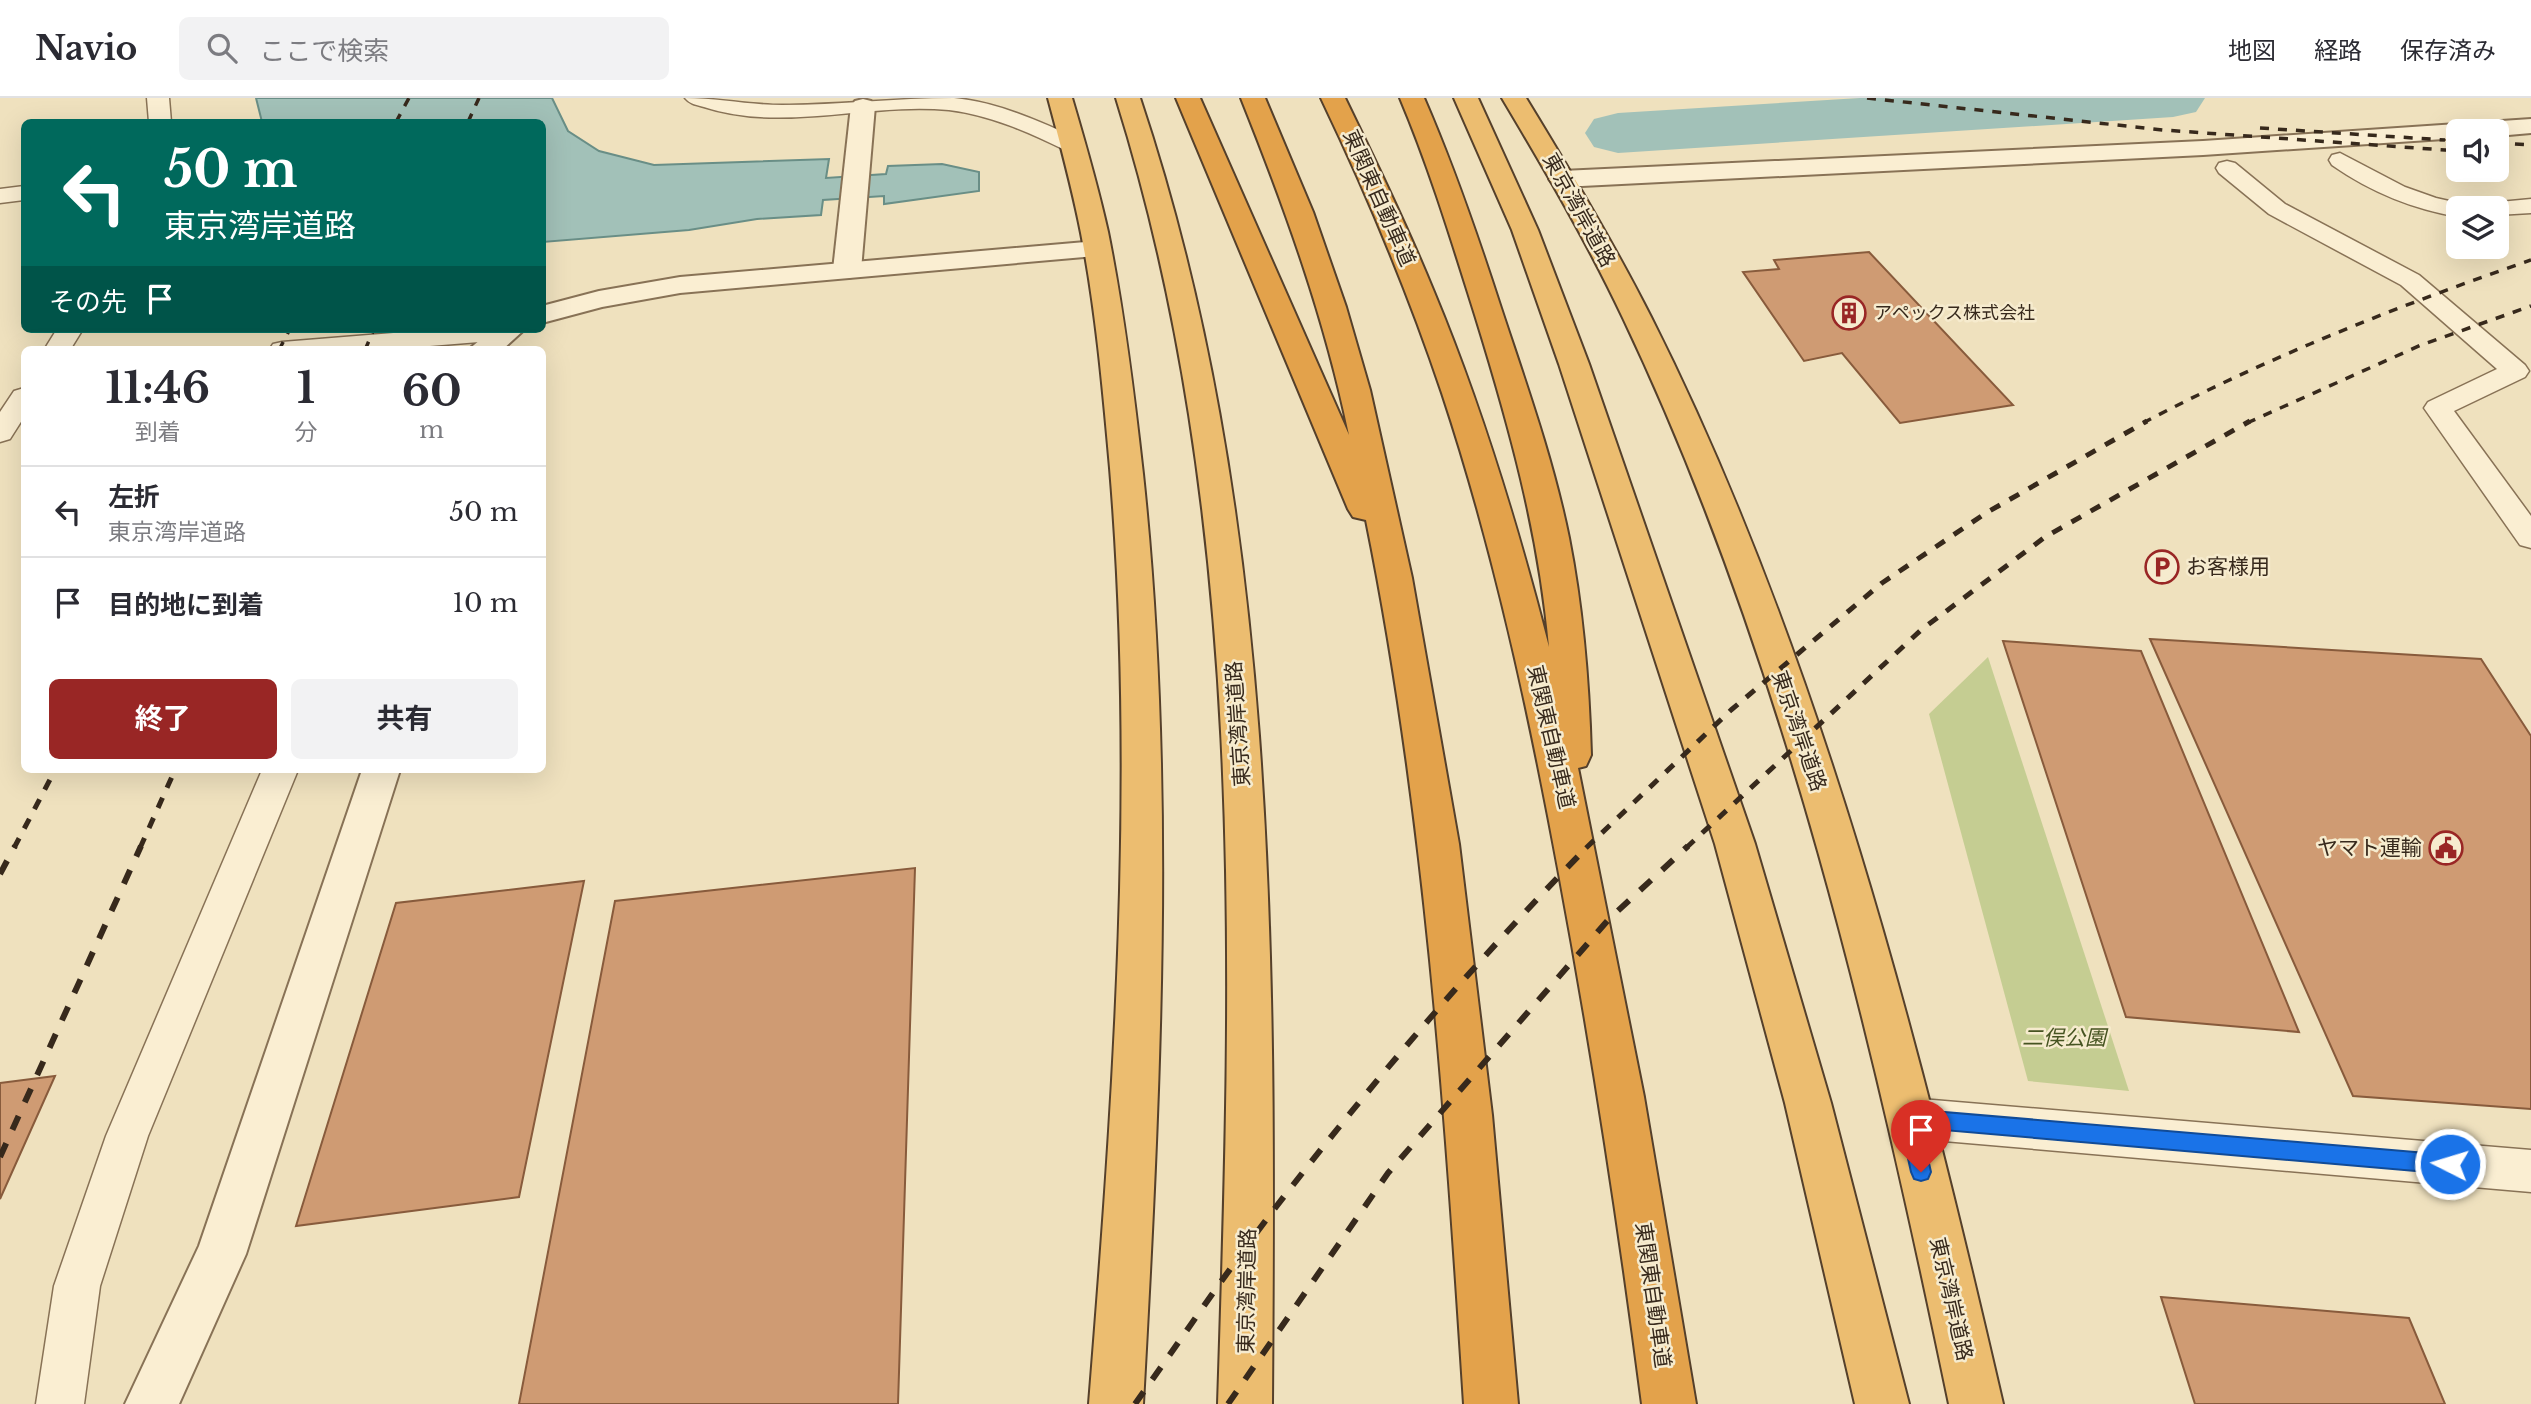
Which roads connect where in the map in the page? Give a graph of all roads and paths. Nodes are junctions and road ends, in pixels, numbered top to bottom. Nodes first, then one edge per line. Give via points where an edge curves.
1 (159, 98) edge
2 (696, 98) edge
3 (1060, 98) edge
4 (1128, 98) edge
5 (1188, 98) edge
6 (1253, 98) edge
7 (1333, 98) edge
8 (1412, 98) edge
9 (1466, 98) edge
10 (1514, 98) edge
11 (941, 100) edge
12 (863, 106) junction
13 (160, 119) edge
14 (2531, 126) edge
15 (2316, 140) junction
16 (1073, 145) junction
17 (2203, 148) junction
18 (2531, 148) edge
19 (2509, 149) edge
20 (2446, 153) edge
21 (2340, 160) junction
22 (2227, 168) junction
23 (1568, 190) junction
24 (21, 193) edge
25 (0, 196) edge
26 (2446, 206) edge
27 (2531, 206) edge
28 (2509, 207) edge
29 (1097, 249) junction
30 (848, 270) junction
31 (546, 313) edge
32 (499, 337) edge
33 (349, 346) edge
34 (21, 389) edge
35 (0, 392) edge
36 (21, 402) edge
37 (0, 433) edge
38 (2531, 538) edge
39 (1395, 578) junction
40 (279, 773) edge
41 (380, 773) edge
42 (1574, 839) junction
43 (1909, 1118) junction
44 (2531, 1171) edge
45 (60, 1404) edge
46 (152, 1404) edge
47 (1116, 1404) edge
48 (1245, 1404) edge
49 (1491, 1404) edge
50 (1669, 1404) edge
51 (1882, 1404) edge
52 (1976, 1404) edge

1 - 13 lane
2 - 12 lane via 749,109
3 - 16 highway
4 - 48 highway, 東京湾岸道路 via 1169,230 1189,321 1229,594 1246,860 1249,1212
5 - 39 highway
6 - 39 highway via 1300,212 1332,307 1355,390
7 - 42 highway, 東関東自動車道 via 1424,300 1483,473 1538,673
8 - 42 highway via 1485,303 1552,537 1571,676
9 - 51 highway via 1525,230 1574,364 1735,845 1808,1103
10 - 23 highway, 東京湾岸道路
11 - 12 lane
11 - 16 lane via 1029,124
12 - 30 street
14 - 15 street
15 - 17 street
15 - 21 street
16 - 29 highway
17 - 22 street
17 - 23 street
18 - 19 street
20 - 21 street
21 - 22 street
21 - 26 lane via 2401,193
22 - 23 street
22 - 38 lane via 2277,209 2410,280 2515,371 2438,408
23 - 43 highway, 東京湾岸道路 via 1653,349 1694,441 1743,572 1819,788
24 - 25 lane
27 - 28 lane
29 - 30 street
29 - 47 highway via 1120,409 1140,713 1140,1010
30 - 31 street via 637,291
32 - 33 lane
34 - 35 lane
36 - 37 lane
39 - 49 highway via 1439,844 1469,1115
40 - 45 lane via 127,1136 76,1286
41 - 46 street via 221,1254
42 - 50 highway, 東関東自動車道 via 1626,1114
43 - 44 lane
43 - 52 highway, 東京湾岸道路

